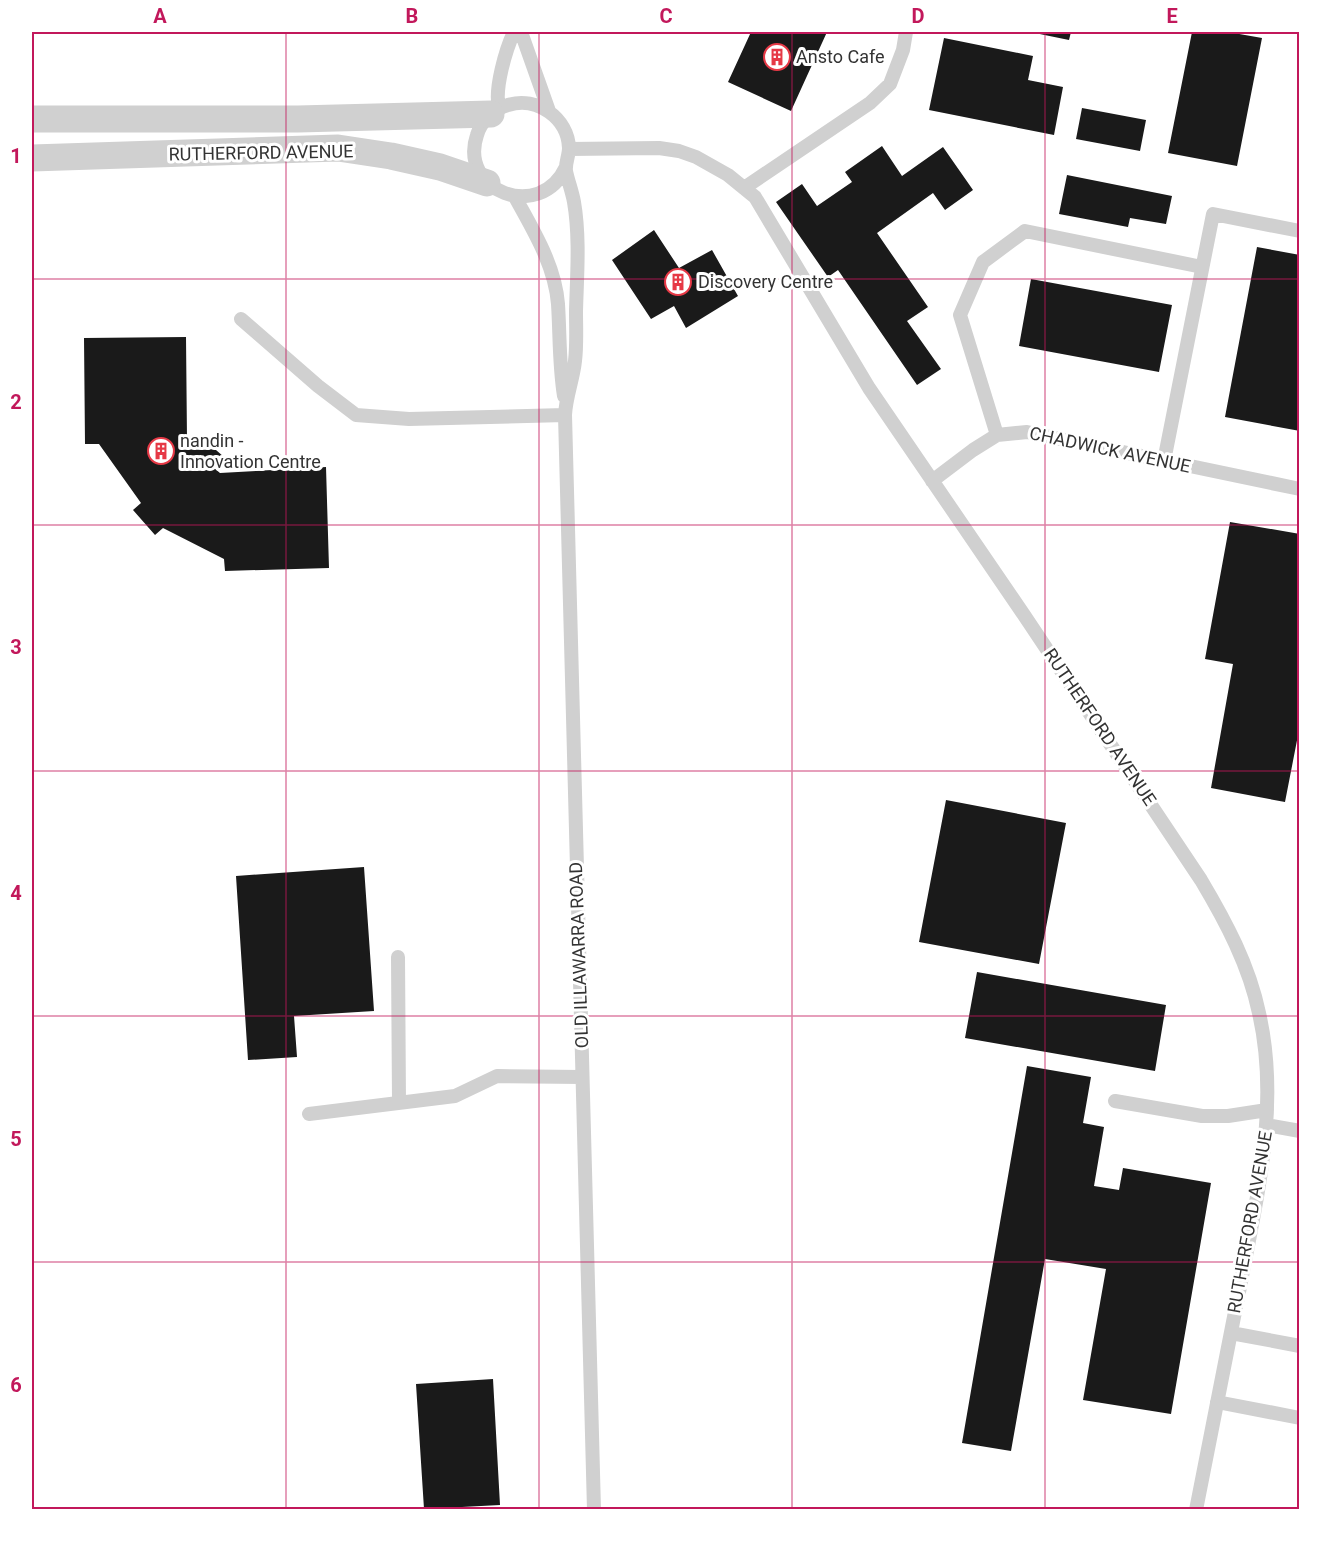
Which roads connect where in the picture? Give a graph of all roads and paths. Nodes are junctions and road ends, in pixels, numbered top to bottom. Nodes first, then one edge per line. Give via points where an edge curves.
1 (514, 32) edge
2 (521, 32) edge
3 (906, 32) edge
4 (495, 111) junction
5 (549, 111) junction
6 (32, 119) edge
7 (569, 148) junction
8 (32, 158) edge
9 (566, 167) junction
10 (487, 183) junction
11 (744, 188) junction
12 (515, 197) junction
13 (1299, 231) edge
14 (1202, 267) junction
15 (241, 319) dead end
16 (565, 408) junction
17 (997, 435) junction
18 (1164, 461) junction
19 (932, 481) junction
20 (1299, 489) edge
21 (398, 957) dead end
22 (582, 1077) junction
23 (1115, 1101) dead end
24 (399, 1102) junction
25 (1267, 1110) junction
26 (309, 1114) dead end
27 (1267, 1125) junction
28 (1299, 1131) edge
29 (1231, 1333) junction
30 (1299, 1346) edge
31 (1217, 1402) junction
32 (1299, 1418) edge
33 (594, 1509) edge
34 (1196, 1509) edge

1 - 4 lane
2 - 5 lane
3 - 11 lane via 890,84 870,103
4 - 5 lane via 519,103
4 - 6 street, RUTHERFORD AVENUE via 298,119
4 - 10 lane via 483,123 474,148
5 - 7 lane via 563,127
7 - 9 lane
7 - 11 lane, RUTHERFORD AVENUE via 679,151 728,175
8 - 10 street, RUTHERFORD AVENUE via 338,148 440,167
9 - 12 lane via 542,193
9 - 16 lane, OLD ILLAWARRA ROAD via 574,202 577,282 575,360
10 - 12 lane
11 - 19 lane, RUTHERFORD AVENUE via 755,197 869,388
12 - 16 lane, OLD ILLAWARRA ROAD via 543,249 558,302
13 - 14 lane via 1213,214
14 - 17 lane via 1025,231 983,262 960,315
14 - 18 lane
15 - 16 lane via 356,415 409,419
16 - 22 lane, OLD ILLAWARRA ROAD
17 - 18 lane, CHADWICK AVENUE via 1027,432
17 - 19 lane, CHADWICK AVENUE
18 - 20 lane, CHADWICK AVENUE
19 - 25 lane, RUTHERFORD AVENUE via 1227,923 1259,1013 1267,1062
21 - 24 lane
22 - 24 lane via 497,1076 455,1095
22 - 33 lane, OLD ILLAWARRA ROAD
23 - 25 lane via 1202,1116
24 - 26 lane
25 - 27 lane, RUTHERFORD AVENUE
27 - 28 lane
27 - 29 lane, RUTHERFORD AVENUE
29 - 30 lane
29 - 31 lane, RUTHERFORD AVENUE
31 - 32 lane
31 - 34 lane, RUTHERFORD AVENUE

